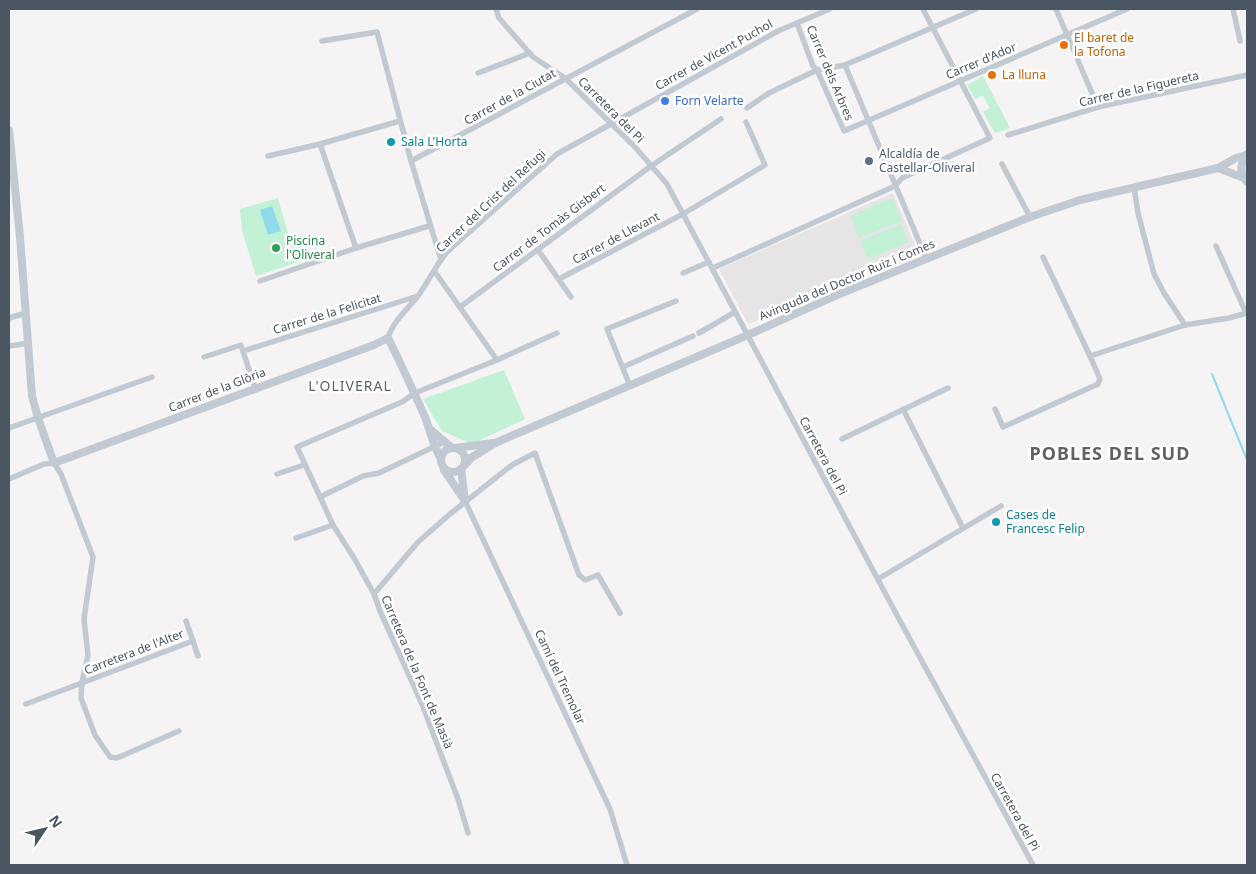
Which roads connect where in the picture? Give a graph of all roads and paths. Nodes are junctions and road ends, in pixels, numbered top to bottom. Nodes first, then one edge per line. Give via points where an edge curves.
1 (496, 9) edge
2 (697, 9) edge
3 (830, 9) edge
4 (923, 9) edge
5 (976, 9) edge
6 (1056, 9) edge
7 (1127, 9) edge
8 (1233, 9) edge
9 (797, 23) junction
10 (933, 27) junction
11 (1066, 35) junction
12 (322, 41) dead end
13 (1240, 41) dead end
14 (530, 53) junction
15 (846, 65) junction
16 (817, 70) junction
17 (478, 73) dead end
18 (1247, 75) edge
19 (565, 78) junction
20 (960, 81) junction
21 (1098, 107) junction
22 (747, 108) dead end
23 (721, 118) dead end
24 (868, 120) junction
25 (400, 121) junction
26 (746, 122) dead end
27 (610, 123) junction
28 (9, 130) edge
29 (844, 131) joint
30 (1008, 135) dead end
31 (320, 144) junction
32 (1247, 155) edge
33 (268, 156) dead end
34 (411, 161) junction
35 (1002, 164) dead end
36 (651, 166) junction
37 (1218, 168) junction
38 (1246, 180) edge
39 (895, 186) junction
40 (1134, 187) junction
41 (683, 214) junction
42 (1030, 217) junction
43 (429, 226) junction
44 (1216, 246) dead end
45 (356, 248) junction
46 (538, 250) junction
47 (926, 258) junction
48 (1043, 258) dead end
49 (440, 260) junction
50 (709, 262) junction
51 (713, 268) junction
52 (435, 272) junction
53 (684, 273) dead end
54 (559, 279) junction
55 (260, 282) dead end
56 (418, 296) junction
57 (571, 297) dead end
58 (676, 301) dead end
59 (460, 307) junction
60 (735, 312) junction
61 (26, 313) junction
62 (1246, 313) edge
63 (9, 318) edge
64 (1185, 326) junction
65 (557, 333) dead end
66 (748, 335) junction
67 (388, 338) junction
68 (29, 343) junction
69 (9, 346) edge
70 (242, 348) junction
71 (1090, 356) junction
72 (204, 357) dead end
73 (497, 360) junction
74 (623, 367) junction
75 (152, 376) dead end
76 (630, 386) junction
77 (255, 388) junction
78 (948, 388) dead end
79 (415, 393) junction
80 (903, 409) junction
81 (995, 409) dead end
82 (38, 418) junction
83 (9, 428) edge
84 (429, 428) junction
85 (842, 439) dead end
86 (444, 442) junction
87 (495, 443) junction
88 (433, 447) junction
89 (453, 448) junction
90 (440, 457) junction
91 (54, 463) junction
92 (304, 465) junction
93 (463, 467) junction
94 (444, 470) junction
95 (277, 474) dead end
96 (9, 479) edge
97 (320, 497) junction
98 (465, 501) junction
99 (1001, 506) dead end
100 (333, 525) junction
101 (962, 528) junction
102 (296, 538) dead end
103 (878, 579) junction
104 (374, 594) junction
105 (620, 613) dead end
106 (186, 621) dead end
107 (193, 641) junction
108 (198, 656) dead end
109 (82, 682) junction
110 (26, 704) dead end
111 (179, 731) dead end
112 (468, 833) dead end
113 (627, 865) edge
114 (1033, 865) edge

1 - 14 street, Carretera del Pi via 499,18
2 - 19 street, Carrer de la Ciutat
3 - 9 street, Carrer de Vicent Puchol
4 - 10 street
5 - 10 street
6 - 11 street
7 - 11 street, Carrer d'Ador
8 - 13 street
9 - 16 street, Carrer dels Arbres
9 - 27 street, Carrer de Vicent Puchol via 778,30
10 - 15 street
10 - 20 street
11 - 20 street, Carrer d'Ador
11 - 21 street
12 - 25 street via 377,32
14 - 17 street
14 - 19 street, Carretera del Pi
15 - 16 street
15 - 24 street
16 - 22 street via 769,93
16 - 29 street, Carrer dels Arbres
18 - 21 street, Carrer de la Figuereta
19 - 27 street, Carretera del Pi
19 - 34 street, Carrer de la Ciutat
20 - 24 street, Carrer d'Ador
20 - 39 street via 990,138 902,178
21 - 30 street, Carrer de la Figuereta
23 - 36 street, Carrer de Tomàs Gisbert
24 - 29 street, Carrer d'Ador
24 - 39 street
25 - 31 street
25 - 34 street
26 - 41 street, Carrer de Llevant via 765,165
27 - 36 street, Carretera del Pi
27 - 49 street, Carrer del Crist del Refugi via 557,154
28 - 61 street
31 - 33 street
31 - 45 street
32 - 37 street, Avinguda del Doctor Ruiz i Comes
32 - 38 street via 1241,169
34 - 43 street
35 - 42 street
36 - 41 street, Carretera del Pi via 667,184
36 - 46 street, Carrer de Tomàs Gisbert
37 - 38 street
37 - 40 street, Avinguda del Doctor Ruiz i Comes
39 - 47 street
39 - 51 street
40 - 42 street, Avinguda del Doctor Ruiz i Comes
40 - 64 street via 1154,274
41 - 50 street, Carretera del Pi
41 - 54 street, Carrer de Llevant
42 - 47 street, Avinguda del Doctor Ruiz i Comes
43 - 45 street
43 - 49 street
44 - 62 street
45 - 55 street
46 - 54 street
46 - 59 street, Carrer de Tomàs Gisbert
47 - 66 street, Avinguda del Doctor Ruiz i Comes
48 - 71 street
49 - 52 street, Carrer del Crist del Refugi
50 - 51 street, Carretera del Pi
50 - 53 street
51 - 60 street, Carretera del Pi
52 - 56 street, Carrer del Crist del Refugi
52 - 59 street
54 - 57 street
56 - 67 street, Carrer del Crist del Refugi via 391,329
56 - 70 street, Carrer de la Felicitat
58 - 74 street via 607,329
59 - 73 street
60 - 66 street, Carretera del Pi
60 - 74 street via 696,334
61 - 63 street
61 - 68 street
62 - 64 street
64 - 71 street
65 - 73 street
66 - 76 street, Avinguda del Doctor Ruiz i Comes
66 - 103 street, Carretera del Pi
67 - 77 street, Carrer de la Glòria
67 - 79 street
68 - 69 street
68 - 82 street via 32,396
70 - 72 street, Carrer de la Felicitat
70 - 77 street
71 - 81 street via 1100,379 1098,384 1004,427
73 - 79 street
74 - 76 street
75 - 82 street
76 - 87 street, Avinguda del Doctor Ruiz i Comes
77 - 91 street, Carrer de la Glòria
78 - 80 street
79 - 84 street
79 - 92 street, Carretera de la Font de Masià via 402,402 297,447
80 - 85 street
80 - 101 street
82 - 83 street
82 - 91 street
84 - 86 street
84 - 88 street
86 - 88 street
86 - 89 street
87 - 89 street, Avinguda del Doctor Ruiz i Comes
87 - 93 street, Avinguda del Doctor Ruiz i Comes
88 - 90 street
88 - 97 street
89 - 90 street
89 - 93 street via 459,449 464,456
90 - 94 street
91 - 96 street
91 - 109 street, Carretera de l'Alter via 93,557 84,619 88,655
92 - 95 street
92 - 97 street, Carretera de la Font de Masià
93 - 94 street via 453,473
93 - 98 street, Camí del Tremolar
94 - 98 street, Camí del Tremolar
97 - 100 street, Carretera de la Font de Masià
98 - 104 street via 418,542
98 - 105 street via 512,465 535,453 579,575 586,580 598,575
98 - 113 street, Camí del Tremolar via 610,809
99 - 101 street
100 - 102 street
100 - 104 street, Carretera de la Font de Masià
101 - 103 street
103 - 114 street, Carretera del Pi
104 - 112 street, Carretera de la Font de Masià via 422,704
106 - 107 street, Carretera de l'Alter
107 - 108 street, Carretera de l'Alter
107 - 109 street, Carretera de l'Alter
109 - 110 street, Carretera de l'Alter
109 - 111 street, Carretera de l'Alter via 81,698 87,716 110,757 117,758

